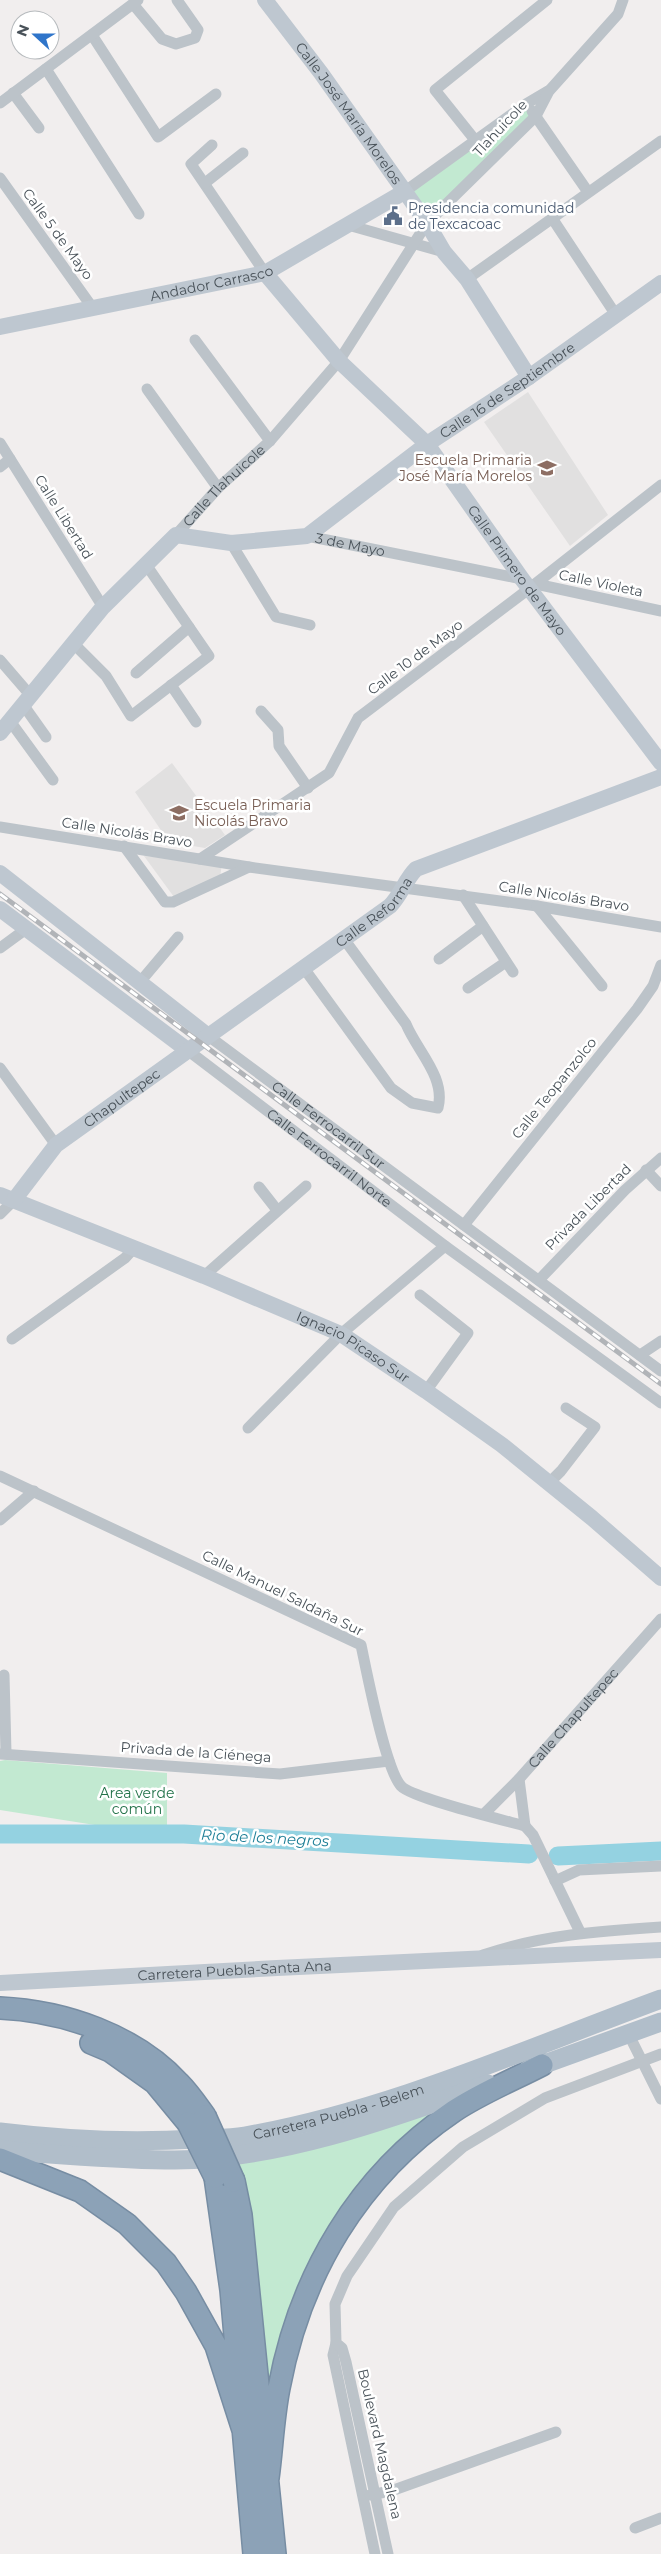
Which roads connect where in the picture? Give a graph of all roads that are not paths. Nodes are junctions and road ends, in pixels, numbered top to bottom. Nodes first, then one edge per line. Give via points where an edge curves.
1 (177, 0) edge
2 (547, 0) edge
3 (623, 0) edge
4 (269, 1) edge
5 (136, 2) edge
6 (92, 35) junction
7 (46, 69) junction
8 (549, 91) junction
9 (13, 93) junction
10 (216, 94) dead end
11 (0, 102) edge
12 (526, 104) junction
13 (536, 116) junction
14 (39, 128) dead end
15 (475, 140) junction
16 (212, 145) dead end
17 (660, 145) edge
18 (243, 153) dead end
19 (0, 178) edge
20 (205, 184) junction
21 (404, 192) junction
22 (588, 192) junction
23 (139, 214) dead end
24 (552, 218) junction
25 (428, 222) junction
26 (348, 225) junction
27 (416, 243) junction
28 (444, 252) junction
29 (265, 273) junction
30 (467, 279) junction
31 (661, 283) edge
32 (92, 307) junction
33 (616, 315) junction
34 (0, 327) edge
35 (195, 340) dead end
36 (338, 361) junction
37 (529, 377) junction
38 (147, 389) dead end
39 (270, 441) junction
40 (0, 443) edge
41 (427, 444) junction
42 (10, 459) junction
43 (0, 467) edge
44 (661, 485) edge
45 (218, 488) junction
46 (176, 535) junction
47 (307, 536) junction
48 (231, 543) junction
49 (145, 563) junction
50 (529, 584) junction
51 (103, 606) junction
52 (661, 611) edge
53 (310, 625) dead end
54 (189, 627) junction
55 (74, 644) junction
56 (0, 660) edge
57 (136, 673) dead end
58 (171, 685) junction
59 (28, 701) junction
60 (261, 711) dead end
61 (196, 722) dead end
62 (5, 727) edge
63 (46, 736) dead end
64 (661, 763) edge
65 (661, 777) edge
66 (53, 780) dead end
67 (308, 788) junction
68 (0, 827) edge
69 (124, 846) junction
70 (200, 859) junction
71 (249, 867) junction
72 (0, 873) edge
73 (404, 888) junction
74 (462, 895) junction
75 (537, 906) junction
76 (0, 909) edge
77 (483, 926) junction
78 (661, 927) edge
79 (26, 929) junction
80 (178, 937) dead end
81 (344, 939) junction
82 (0, 948) edge
83 (439, 959) dead end
84 (506, 962) junction
85 (661, 965) edge
86 (303, 967) junction
87 (513, 972) dead end
88 (140, 982) junction
89 (602, 986) dead end
90 (468, 988) dead end
91 (207, 1035) junction
92 (186, 1050) junction
93 (0, 1068) edge
94 (56, 1144) junction
95 (661, 1158) edge
96 (646, 1170) junction
97 (306, 1186) dead end
98 (661, 1186) edge
99 (259, 1187) dead end
100 (7, 1198) edge
101 (277, 1210) junction
102 (0, 1214) edge
103 (464, 1224) junction
104 (445, 1246) junction
105 (134, 1248) junction
106 (204, 1276) junction
107 (539, 1280) junction
108 (420, 1295) dead end
109 (341, 1334) junction
110 (12, 1339) dead end
111 (661, 1341) edge
112 (640, 1355) junction
113 (661, 1371) edge
114 (426, 1391) junction
115 (661, 1403) edge
116 (566, 1408) dead end
117 (248, 1428) dead end
118 (0, 1476) edge
119 (549, 1483) junction
120 (34, 1491) junction
121 (0, 1520) edge
122 (661, 1578) edge
123 (661, 1619) edge
124 (4, 1676) dead end
125 (3, 1754) edge
126 (389, 1762) junction
127 (519, 1779) junction
128 (484, 1814) junction
129 (525, 1826) junction
130 (661, 1866) edge
131 (555, 1881) junction
132 (661, 1927) edge
133 (580, 1932) junction
134 (661, 1950) edge
135 (468, 1960) junction
136 (0, 1983) edge
137 (661, 1999) edge
138 (0, 2008) edge
139 (0, 2019) edge
140 (661, 2022) edge
141 (629, 2034) junction
142 (661, 2054) edge
143 (642, 2062) junction
144 (542, 2065) junction
145 (661, 2100) edge
146 (197, 2120) junction
147 (0, 2132) edge
148 (0, 2148) edge
149 (0, 2159) edge
150 (225, 2179) junction
151 (336, 2343) junction
152 (243, 2430) junction
153 (556, 2432) dead end
154 (268, 2478) junction
155 (376, 2495) junction
156 (363, 2496) junction
157 (661, 2518) edge
158 (635, 2528) dead end
159 (254, 2554) edge
160 (275, 2554) edge
161 (376, 2554) edge
162 (388, 2554) edge

1 - 5 street via 198,34 176,44 162,39
2 - 15 street via 435,90
3 - 8 street, Tlahuicole via 618,14
4 - 21 main road, Calle José María Morelos
5 - 6 street
6 - 7 street
6 - 10 street via 158,137
7 - 9 street
7 - 23 street
8 - 12 street
8 - 13 street, Tlahuicole
9 - 11 street
9 - 14 street
12 - 13 street
12 - 15 street
13 - 22 street
13 - 25 street, Tlahuicole
15 - 21 street
16 - 20 street via 191,164
17 - 22 street
18 - 20 street
19 - 32 street, Calle 5 de Mayo
20 - 29 street
21 - 25 main road, Calle José María Morelos
21 - 26 main road, Andador Carrasco
22 - 24 street
24 - 30 street
24 - 33 street
25 - 27 street, Calle Tlahuicole
25 - 28 main road, Calle José María Morelos
26 - 27 street
26 - 29 main road, Andador Carrasco
27 - 28 street
27 - 36 street, Calle Tlahuicole
28 - 30 main road, Calle José María Morelos
29 - 32 main road, Andador Carrasco
29 - 36 main road, Calle Primero de Mayo
30 - 37 main road, Calle José María Morelos
31 - 33 main road, Calle 16 de Septiembre
32 - 34 main road, Andador Carrasco
33 - 37 main road, Calle 16 de Septiembre
35 - 39 street
36 - 39 street, Calle Tlahuicole
36 - 41 main road, Calle Primero de Mayo
37 - 41 main road, Calle 16 de Septiembre
38 - 45 street
39 - 45 street, Calle Tlahuicole
40 - 42 street, Calle Libertad
41 - 47 main road, Calle 16 de Septiembre
41 - 50 main road, Calle Primero de Mayo
42 - 43 street
42 - 51 street, Calle Libertad
44 - 50 street, Calle 10 de Mayo
45 - 46 street, Calle Tlahuicole
46 - 48 main road, 3 de Mayo
46 - 49 main road, Calle Tlahuicole
47 - 48 main road, 3 de Mayo
47 - 50 street, 3 de Mayo
48 - 53 street via 276,617
49 - 51 main road, Calle Tlahuicole
49 - 54 street
50 - 52 street, Calle Violeta
50 - 64 main road, Calle Primero de Mayo
50 - 67 street, Calle 10 de Mayo via 358,718 329,774
51 - 55 main road, Calle Tlahuicole
54 - 57 street
54 - 58 street via 209,656
55 - 58 street via 106,676 131,716
55 - 59 main road, Calle Tlahuicole
56 - 59 street
58 - 61 street
59 - 62 main road, Calle Tlahuicole
59 - 63 street
60 - 67 street via 278,730 279,746
62 - 66 street
65 - 73 main road, Calle Reforma via 416,869
67 - 70 street, Calle 10 de Mayo
68 - 69 street, Calle Nicolás Bravo
69 - 70 street, Calle Nicolás Bravo
69 - 71 street via 166,902 173,902
70 - 71 street, Calle Nicolás Bravo
71 - 73 street, Calle Nicolás Bravo
72 - 88 main road, Calle Ferrocarril Sur
73 - 74 street, Calle Nicolás Bravo
73 - 81 main road, Calle Reforma via 390,906
74 - 75 street, Calle Nicolás Bravo
74 - 77 street
75 - 78 street, Calle Nicolás Bravo
75 - 89 street
76 - 79 main road, Calle Ferrocarril Norte
77 - 83 street
77 - 84 street
79 - 82 street
79 - 92 main road, Calle Ferrocarril Norte
80 - 88 street
81 - 86 main road, Calle Reforma
81 - 86 street via 406,1024 434,1072 439,1089 438,1108 412,1103 391,1088
84 - 87 street
84 - 90 street
85 - 103 street, Calle Teopanzolco via 653,986 637,1009
86 - 91 main road, Calle Reforma
88 - 91 main road, Calle Ferrocarril Sur
91 - 92 main road, Calle Reforma
91 - 103 street, Calle Ferrocarril Sur
92 - 94 main road, Chapultepec
92 - 104 street, Calle Ferrocarril Norte
93 - 94 street
94 - 100 main road
95 - 96 street, Privada Libertad
96 - 98 street
96 - 107 street, Privada Libertad
97 - 101 street
99 - 101 street
100 - 102 street
100 - 105 main road, Ignacio Picaso Sur
101 - 106 street
103 - 107 street, Calle Ferrocarril Sur
104 - 109 street
104 - 115 street, Calle Ferrocarril Norte
105 - 106 main road, Ignacio Picaso Sur
105 - 110 street via 125,1258
106 - 109 main road, Ignacio Picaso Sur
107 - 112 street, Calle Ferrocarril Sur
108 - 114 street via 468,1333
109 - 114 main road, Ignacio Picaso Sur
109 - 117 street
111 - 112 street
112 - 113 street, Calle Ferrocarril Sur
114 - 119 main road, Ignacio Picaso Sur
116 - 119 street via 595,1427
118 - 120 street, Calle Manuel Saldaña Sur
119 - 122 main road, Ignacio Picaso Sur
120 - 121 street
120 - 126 street, Calle Manuel Saldaña Sur via 361,1645
123 - 127 street, Calle Chapultepec
124 - 125 street
125 - 126 street, Privada de la Ciénega via 280,1774
126 - 128 street, Calle Manuel Saldaña Sur via 401,1786 424,1797
127 - 128 street, Calle Chapultepec
127 - 129 street
128 - 129 street, Calle Manuel Saldaña Sur
129 - 131 street via 533,1835
130 - 131 street via 580,1870
131 - 133 street
132 - 133 street
133 - 135 street via 513,1944
134 - 135 main road, Carretera Puebla-Santa Ana
135 - 136 main road, Carretera Puebla-Santa Ana
137 - 147 main road, Carretera Puebla - Belem via 452,2078 329,2118 243,2136 161,2142 85,2140
138 - 146 highway via 63,2016 140,2051 179,2082
139 - 146 highway via 16,2019 50,2027 110,2051 155,2083
140 - 141 main road, Carretera Puebla - Belem
141 - 143 street
141 - 144 main road, Carretera Puebla - Belem
142 - 143 street
143 - 145 street
143 - 151 street, Boulevard Magdalena via 544,2098 463,2147 394,2207 348,2276 335,2304
144 - 148 main road, Carretera Puebla - Belem via 404,2114 260,2151 176,2160 19,2152
144 - 154 highway via 455,2111 394,2160 354,2205 326,2252 296,2320 279,2388
146 - 150 highway, bridge
149 - 152 highway via 80,2191 127,2224 166,2263 216,2346
150 - 152 highway
150 - 154 highway via 241,2215
151 - 155 street, Boulevard Magdalena via 342,2348 346,2362
151 - 156 street, Boulevard Magdalena via 333,2355
152 - 159 highway
153 - 155 street
154 - 160 highway
155 - 156 street
155 - 162 street, Boulevard Magdalena
156 - 161 street, Boulevard Magdalena
157 - 158 street

